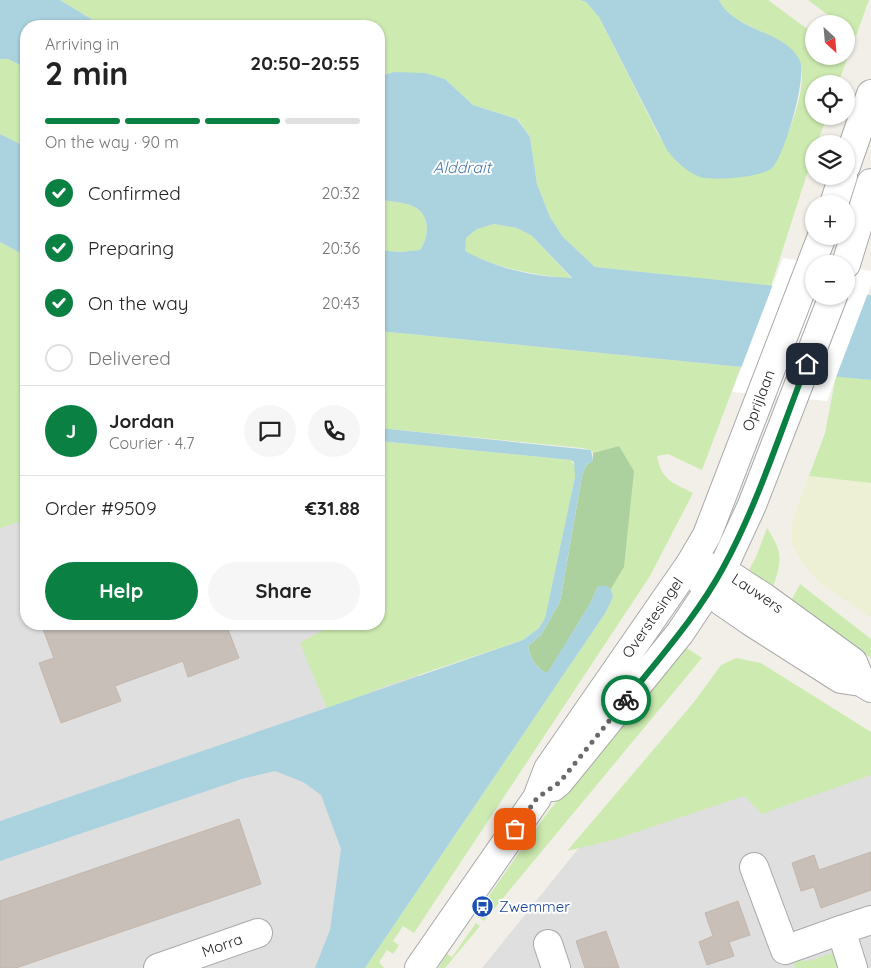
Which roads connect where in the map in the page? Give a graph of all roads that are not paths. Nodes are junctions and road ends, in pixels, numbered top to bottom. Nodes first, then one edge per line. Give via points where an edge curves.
1 (871, 94) edge
2 (855, 140) edge
3 (871, 183) edge
4 (849, 255) edge
5 (805, 284) edge
6 (830, 305) edge
7 (690, 564) junction
8 (715, 581) junction
9 (866, 685) edge
10 (537, 798) junction
11 (754, 867) dead end
12 (871, 920) edge
13 (841, 930) junction
14 (258, 933) dead end
15 (158, 968) edge
16 (419, 968) edge
17 (853, 968) edge

1 - 2 street
3 - 4 street
5 - 7 street, Oprijlaan via 707,535
6 - 8 street, Oprijlaan via 752,505
7 - 8 street, Lauwers
7 - 10 street, Overstesingel via 548,769
8 - 9 street, Lauwers via 841,679
8 - 10 street, Overstesingel via 680,634 560,782
10 - 16 street, Overstesingel
11 - 13 street via 785,950
12 - 13 street
13 - 17 street
14 - 15 street, Morra

